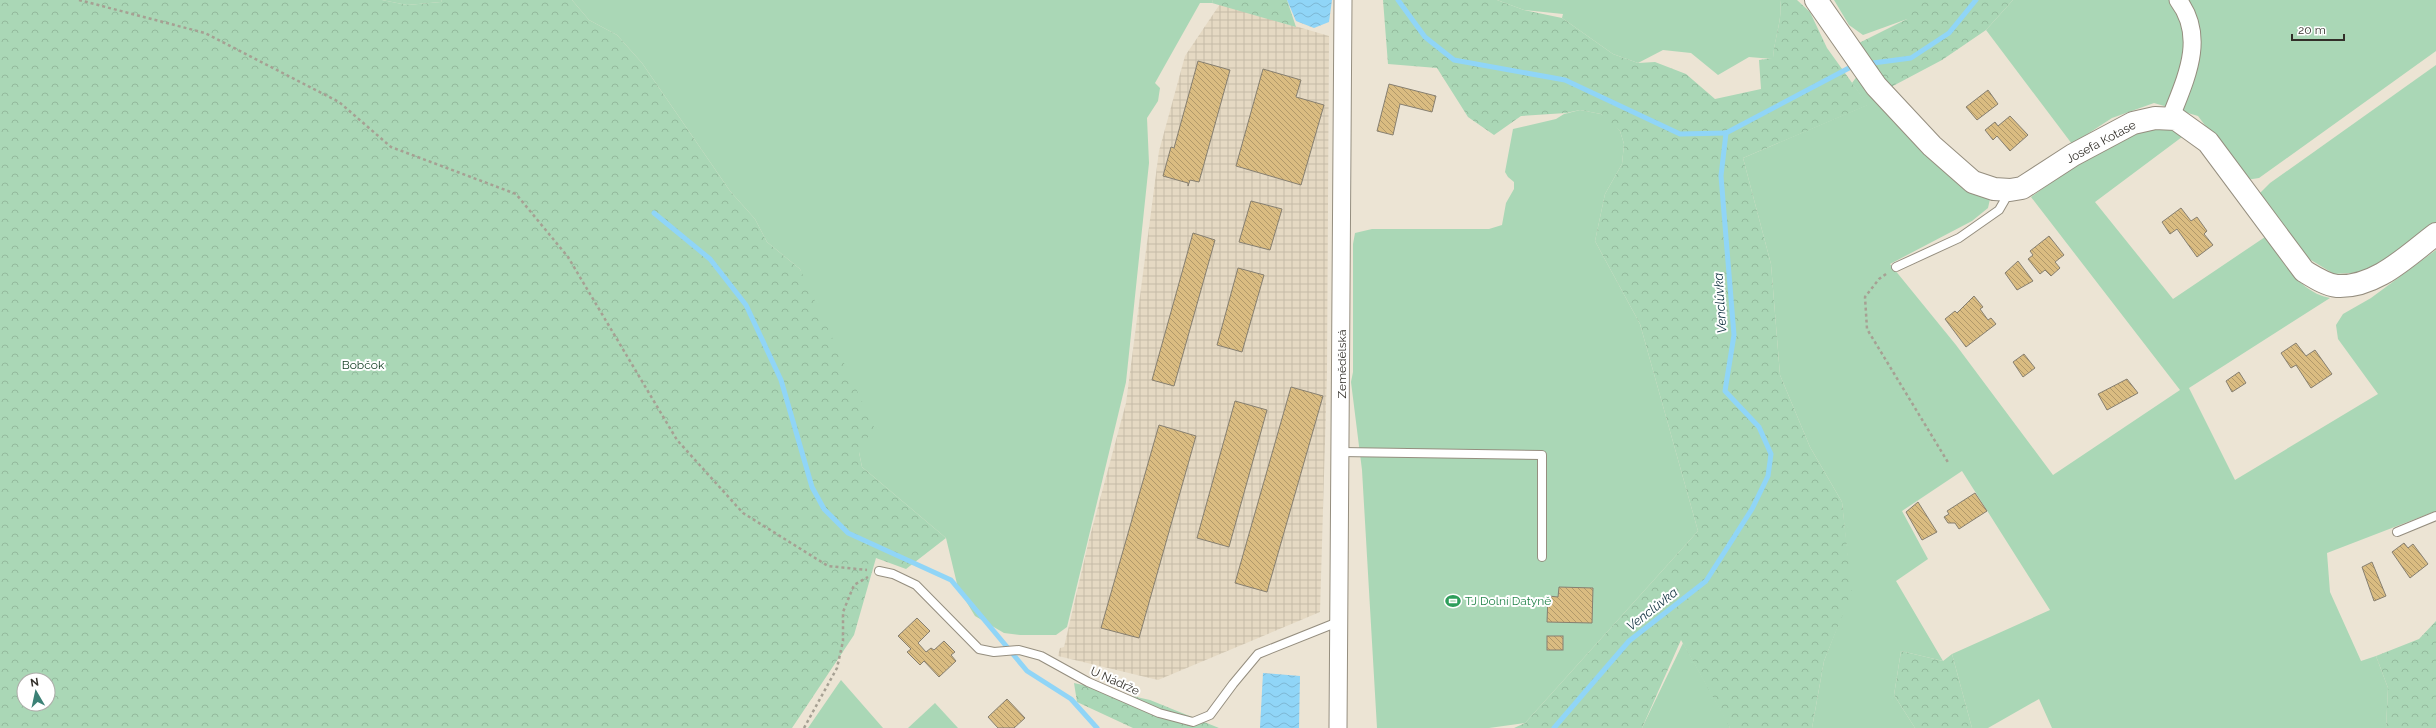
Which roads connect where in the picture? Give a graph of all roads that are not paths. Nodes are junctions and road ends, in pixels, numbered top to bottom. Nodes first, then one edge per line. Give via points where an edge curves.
1 (1344, 0) edge
2 (1816, 0) edge
3 (2178, 0) edge
4 (2170, 119) junction
5 (2010, 190) junction
6 (2436, 234) edge
7 (1896, 267) road end
8 (1341, 452) junction
9 (2436, 516) edge
10 (2397, 532) dead end
11 (1542, 557) dead end
12 (879, 571) road end
13 (1338, 622) junction
14 (1338, 728) edge

1 - 8 street, Zemědělská
2 - 5 street, Josefa Kotase via 1876,86 1932,146 1973,182 1994,189
3 - 4 street via 2191,20 2194,40 2186,77
4 - 5 street, Josefa Kotase via 2155,118 2133,122 2073,155 2035,181 2022,188
4 - 6 street, Josefa Kotase via 2182,123 2208,142 2304,271 2321,281 2337,286 2361,283 2386,272
5 - 7 lane via 1999,210 1959,238
8 - 11 lane via 1542,455
8 - 13 street, Zemědělská
9 - 10 lane
12 - 13 lane, U Nádrže via 893,574 916,585 979,649 994,652 1019,650 1041,656 1088,682 1159,713 1193,722 1210,715 1258,654
13 - 14 street, Zemědělská

